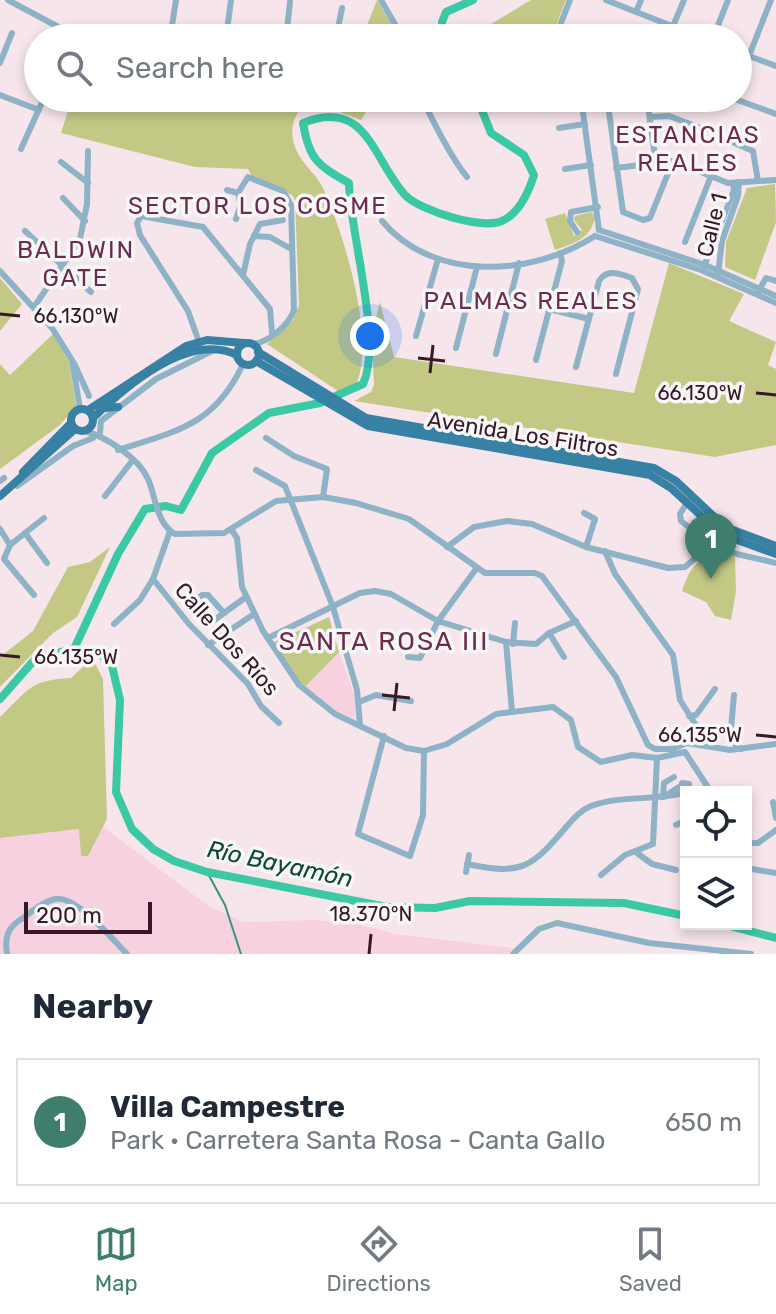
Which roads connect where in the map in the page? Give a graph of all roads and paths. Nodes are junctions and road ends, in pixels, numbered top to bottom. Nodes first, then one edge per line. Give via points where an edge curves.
1 (8, 0) edge
2 (176, 0) edge
3 (231, 0) edge
4 (381, 0) edge
5 (570, 0) edge
6 (606, 0) edge
7 (641, 0) edge
8 (684, 0) edge
9 (728, 0) edge
10 (771, 0) edge
11 (290, 2) dead end
12 (342, 8) dead end
13 (636, 12) junction
14 (53, 24) edge
15 (172, 24) edge
16 (228, 24) edge
17 (288, 24) edge
18 (339, 24) edge
19 (395, 24) edge
20 (561, 24) edge
21 (668, 24) edge
22 (674, 24) edge
23 (719, 24) edge
24 (12, 33) dead end
25 (752, 48) edge
26 (752, 57) edge
27 (0, 63) edge
28 (776, 66) edge
29 (0, 95) edge
30 (24, 104) edge
31 (752, 105) edge
32 (38, 112) edge
33 (430, 112) edge
34 (583, 112) edge
35 (609, 112) edge
36 (650, 112) edge
37 (776, 114) edge
38 (650, 117) junction
39 (585, 124) junction
40 (698, 127) dead end
41 (559, 128) dead end
42 (716, 135) dead end
43 (21, 149) dead end
44 (88, 151) dead end
45 (673, 161) junction
46 (61, 162) dead end
47 (656, 163) junction
48 (591, 165) junction
49 (616, 168) junction
50 (565, 169) dead end
51 (711, 176) junction
52 (467, 177) dead end
53 (776, 180) edge
54 (758, 181) junction
55 (736, 182) junction
56 (88, 183) junction
57 (227, 190) dead end
58 (238, 193) junction
59 (63, 198) dead end
60 (598, 207) junction
61 (236, 219) dead end
62 (283, 220) dead end
63 (85, 221) junction
64 (382, 221) dead end
65 (25, 231) dead end
66 (577, 232) dead end
67 (597, 233) junction
68 (254, 236) junction
69 (685, 242) dead end
70 (291, 249) junction
71 (560, 253) junction
72 (438, 259) junction
73 (519, 263) junction
74 (62, 266) junction
75 (477, 267) junction
76 (704, 268) junction
77 (0, 271) edge
78 (718, 274) junction
79 (243, 275) junction
80 (776, 281) edge
81 (91, 292) dead end
82 (758, 292) junction
83 (773, 294) edge
84 (776, 303) edge
85 (34, 307) junction
86 (549, 309) junction
87 (589, 319) junction
88 (272, 333) junction
89 (416, 336) dead end
90 (199, 342) junction
91 (456, 348) dead end
92 (217, 349) junction
93 (253, 350) junction
94 (496, 354) dead end
95 (237, 355) junction
96 (72, 360) junction
97 (536, 360) dead end
98 (243, 364) junction
99 (576, 367) dead end
100 (616, 374) dead end
101 (89, 396) dead end
102 (118, 407) junction
103 (102, 408) junction
104 (88, 415) junction
105 (77, 427) junction
106 (101, 435) junction
107 (93, 438) dead end
108 (266, 438) dead end
109 (118, 450) junction
110 (132, 461) junction
111 (256, 470) dead end
112 (10, 488) junction
113 (0, 496) edge
114 (105, 496) dead end
115 (323, 497) junction
116 (289, 499) junction
117 (689, 500) junction
118 (584, 513) dead end
119 (44, 518) dead end
120 (0, 529) edge
121 (231, 529) junction
122 (170, 531) junction
123 (25, 533) junction
124 (705, 540) junction
125 (10, 545) junction
126 (776, 546) edge
127 (447, 547) junction
128 (586, 547) junction
129 (726, 549) junction
130 (605, 551) junction
131 (701, 553) junction
132 (776, 554) edge
133 (47, 563) dead end
134 (776, 563) edge
135 (476, 569) junction
136 (153, 579) junction
137 (34, 595) dead end
138 (246, 597) junction
139 (195, 601) dead end
140 (333, 607) junction
141 (223, 612) junction
142 (254, 614) junction
143 (213, 621) dead end
144 (438, 621) junction
145 (576, 621) junction
146 (515, 623) dead end
147 (114, 624) dead end
148 (549, 633) junction
149 (268, 638) junction
150 (510, 643) junction
151 (208, 645) junction
152 (408, 657) dead end
153 (564, 657) dead end
154 (715, 689) dead end
155 (734, 695) dead end
156 (411, 701) dead end
157 (359, 702) junction
158 (512, 712) junction
159 (689, 716) junction
160 (279, 723) dead end
161 (360, 725) junction
162 (384, 736) junction
163 (776, 744) edge
164 (709, 746) junction
165 (742, 749) junction
166 (424, 751) junction
167 (673, 751) junction
168 (657, 758) junction
169 (674, 777) dead end
170 (707, 786) edge
171 (680, 792) edge
172 (664, 796) junction
173 (653, 799) junction
174 (773, 802) dead end
175 (776, 818) edge
176 (680, 823) edge
177 (676, 825) dead end
178 (776, 830) edge
179 (752, 843) edge
180 (637, 853) junction
181 (469, 855) dead end
182 (752, 869) edge
183 (676, 870) dead end
184 (776, 873) edge
185 (601, 875) dead end
186 (649, 943) junction
187 (686, 951) edge
188 (515, 953) edge
189 (726, 953) edge
190 (7, 954) edge
191 (127, 954) edge
192 (647, 954) edge
193 (751, 954) edge

1 - 14 street
2 - 15 street
3 - 16 street
4 - 19 street
5 - 20 street
6 - 13 street
7 - 13 street
8 - 22 street
9 - 23 street
10 - 25 street
11 - 17 street
12 - 18 street
13 - 21 street
24 - 27 street
26 - 28 street
29 - 30 street
31 - 37 street
32 - 43 street
33 - 52 street
34 - 39 street
35 - 49 street
36 - 38 street
38 - 40 street via 669,116
38 - 47 street
39 - 41 street
39 - 48 street
42 - 54 street via 753,151
44 - 56 street
45 - 47 street
45 - 49 street via 653,214 643,220 623,212
45 - 51 street
46 - 56 street
47 - 49 street
48 - 50 street
48 - 60 street
51 - 55 street
51 - 69 street
53 - 54 street
54 - 55 street
55 - 76 street, Calle 1
55 - 78 street, Calle 1
56 - 63 street
57 - 58 street
58 - 61 street
58 - 70 street via 248,177 288,195
59 - 63 street
60 - 66 street via 571,212
60 - 67 street
62 - 68 street via 263,221
63 - 74 street
64 - 72 street via 405,245
65 - 74 street
67 - 71 street
67 - 76 street
68 - 70 street via 270,237
68 - 79 street
70 - 88 street via 294,310 290,321
71 - 73 street
71 - 86 street
72 - 75 street
72 - 89 street
73 - 75 street
73 - 94 street
74 - 81 street
74 - 85 street
75 - 91 street
76 - 78 street
77 - 85 street
78 - 82 street
79 - 88 street via 270,309
79 - 90 street via 203,227 141,216 138,220 140,235 188,311
80 - 82 street via 766,278
82 - 83 street
83 - 84 street
85 - 96 street
86 - 87 street
86 - 97 street
87 - 99 street
87 - 100 street via 602,276 613,272 634,280 637,292
88 - 93 street
90 - 93 main road, Avenida Los Filtros
90 - 104 main road, Avenida Los Filtros via 174,352
92 - 95 main road
92 - 102 street via 156,379
92 - 103 main road via 189,353
93 - 95 main road
93 - 98 main road
93 - 117 main road, Avenida Los Filtros via 375,428 639,472
95 - 98 main road
96 - 101 street
96 - 104 street
98 - 109 street via 230,391 211,412 175,432
102 - 103 main road
102 - 106 street via 101,421
103 - 104 main road
104 - 105 main road
104 - 105 main road via 73,413
104 - 106 street
105 - 106 street
105 - 112 main road
106 - 109 street
107 - 112 street
108 - 115 street via 327,469
109 - 110 street
110 - 114 street
110 - 122 street via 145,473
111 - 116 street via 285,486
112 - 113 main road
115 - 116 street
115 - 127 street via 397,513
116 - 121 street via 276,501
116 - 140 street
117 - 124 street via 681,521
117 - 126 main road, Avenida Los Filtros via 733,532
117 - 132 main road, Avenida Los Filtros via 727,538
118 - 128 street via 595,519
119 - 123 street
120 - 125 street
121 - 122 street via 198,535
121 - 138 street
122 - 136 street, Calle Dos Ríos
123 - 125 street
123 - 133 street
124 - 129 street
124 - 131 street
125 - 137 street via 4,559
127 - 128 street via 474,527 507,521 532,524
127 - 135 street
128 - 130 street
129 - 131 street
129 - 134 street
130 - 131 street via 674,569
130 - 159 street via 615,574 673,655 680,700
135 - 144 street
135 - 145 street via 493,575 542,576
136 - 147 street
136 - 151 street, Calle Dos Ríos
138 - 141 street
138 - 142 street
139 - 141 street via 208,595
140 - 144 street via 364,592 380,591
140 - 149 street
140 - 157 street
141 - 143 street
142 - 149 street
142 - 151 street
144 - 150 street
144 - 152 street via 420,658
145 - 148 street
145 - 167 street via 616,677 648,745
146 - 150 street
148 - 150 street via 536,644
148 - 153 street
149 - 161 street via 299,685 327,709
150 - 158 street
151 - 160 street, Calle Dos Ríos
154 - 159 street via 696,715
155 - 165 street via 730,740
156 - 157 street via 376,695
157 - 161 street
158 - 166 street via 496,714 447,744
158 - 168 street via 558,709 571,720 578,747 601,762 632,755
159 - 164 street
161 - 162 street
162 - 166 street
162 - 166 street via 358,834 410,856 423,815
163 - 165 street
164 - 165 street
164 - 167 street via 687,743
167 - 168 street
167 - 170 street via 688,754
168 - 173 street
169 - 172 street via 664,783
171 - 172 street
172 - 173 street
173 - 180 street via 653,844
173 - 181 street via 617,799 587,807 537,861 524,867 466,868
174 - 175 street
176 - 177 street
178 - 179 street
180 - 183 street via 652,864
180 - 185 street via 625,855
182 - 184 street
186 - 187 street
186 - 188 street via 557,923 539,929
186 - 192 street
187 - 189 street
189 - 193 street
190 - 191 street via 5,941 14,923 61,899 84,912

